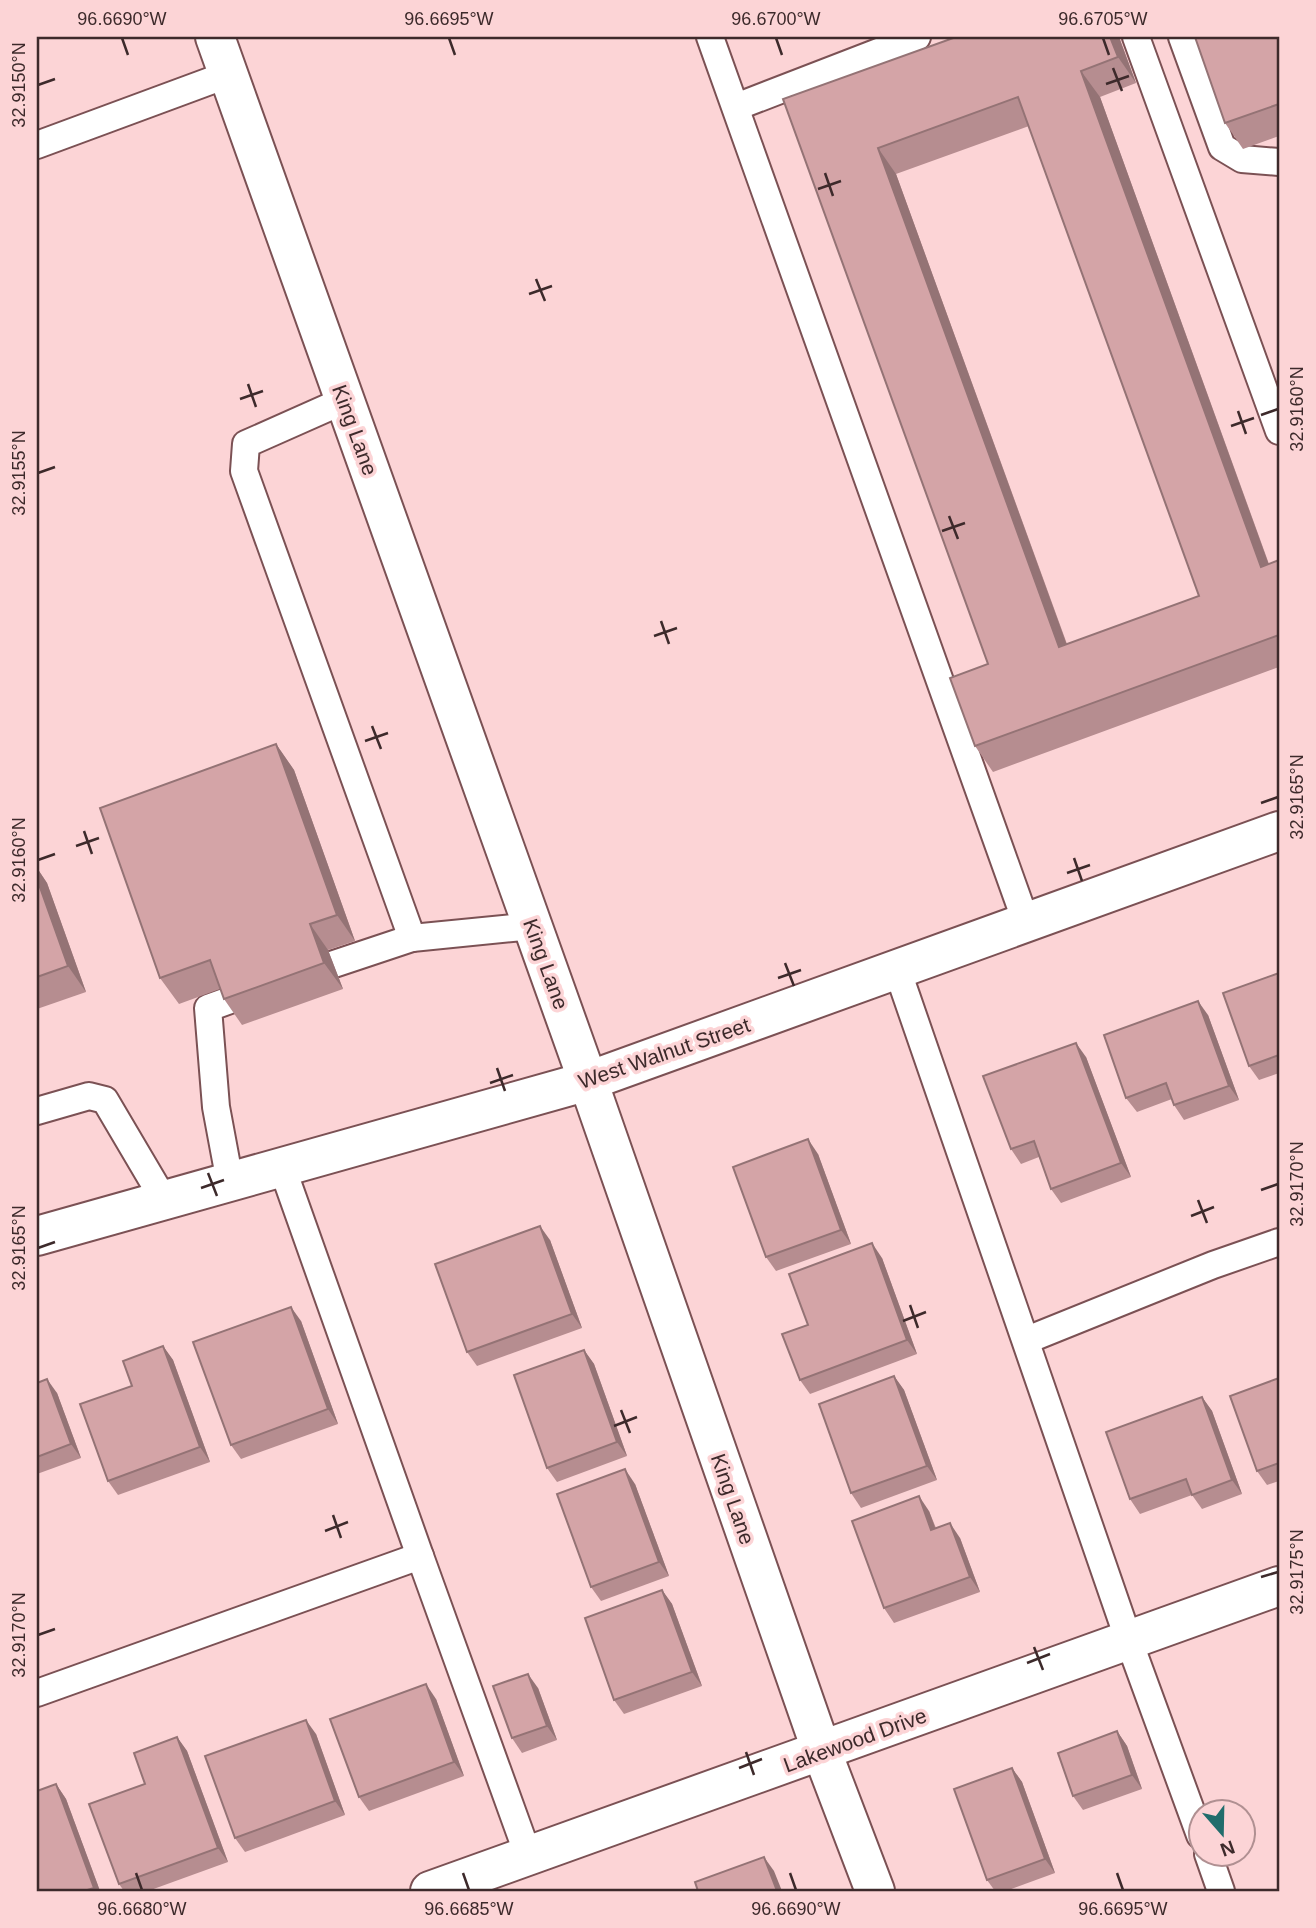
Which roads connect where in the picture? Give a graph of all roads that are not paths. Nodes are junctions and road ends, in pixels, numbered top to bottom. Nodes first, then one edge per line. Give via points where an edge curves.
1 (215, 37) edge
2 (710, 37) edge
3 (917, 37) edge
4 (1136, 37) edge
5 (1182, 37) edge
6 (229, 74) junction
7 (736, 107) junction
8 (37, 145) edge
9 (1279, 162) edge
10 (345, 400) junction
11 (1279, 431) edge
12 (1279, 831) edge
13 (1026, 922) junction
14 (533, 926) junction
15 (412, 938) junction
16 (334, 964) dead end
17 (897, 969) junction
18 (233, 999) edge
19 (588, 1081) junction
20 (37, 1111) edge
21 (282, 1167) junction
22 (230, 1182) junction
23 (164, 1200) junction
24 (37, 1237) edge
25 (1279, 1242) edge
26 (1027, 1340) junction
27 (421, 1556) junction
28 (1279, 1586) edge
29 (1129, 1641) junction
30 (37, 1693) edge
31 (822, 1752) junction
32 (1186, 1798) edge
33 (528, 1855) junction
34 (1213, 1868) edge
35 (430, 1891) edge
36 (875, 1891) edge
37 (1221, 1891) edge

1 - 6 street, King Lane
2 - 7 lane
3 - 7 lane
4 - 11 lane
5 - 9 lane via 1222,147 1242,159
6 - 8 lane
6 - 10 street, King Lane
7 - 13 lane
10 - 14 street, King Lane
10 - 15 lane via 246,444 244,471
12 - 13 street, West Walnut Street
13 - 17 street, West Walnut Street
14 - 15 lane
14 - 19 street, King Lane
15 - 16 lane
17 - 19 street, West Walnut Street
17 - 26 lane
18 - 22 lane via 208,1008 216,1107
19 - 21 street, West Walnut Street
19 - 31 street, King Lane
20 - 23 lane via 89,1096 105,1100
21 - 22 street, West Walnut Street
21 - 27 lane
22 - 23 street, West Walnut Street
23 - 24 street, West Walnut Street
25 - 26 lane
26 - 29 lane
27 - 30 lane
27 - 33 lane
28 - 29 street, Lakewood Drive
29 - 31 street, Lakewood Drive
29 - 32 lane
31 - 33 street, Lakewood Drive
31 - 36 street, King Lane
33 - 35 street, Lakewood Drive
34 - 37 lane

